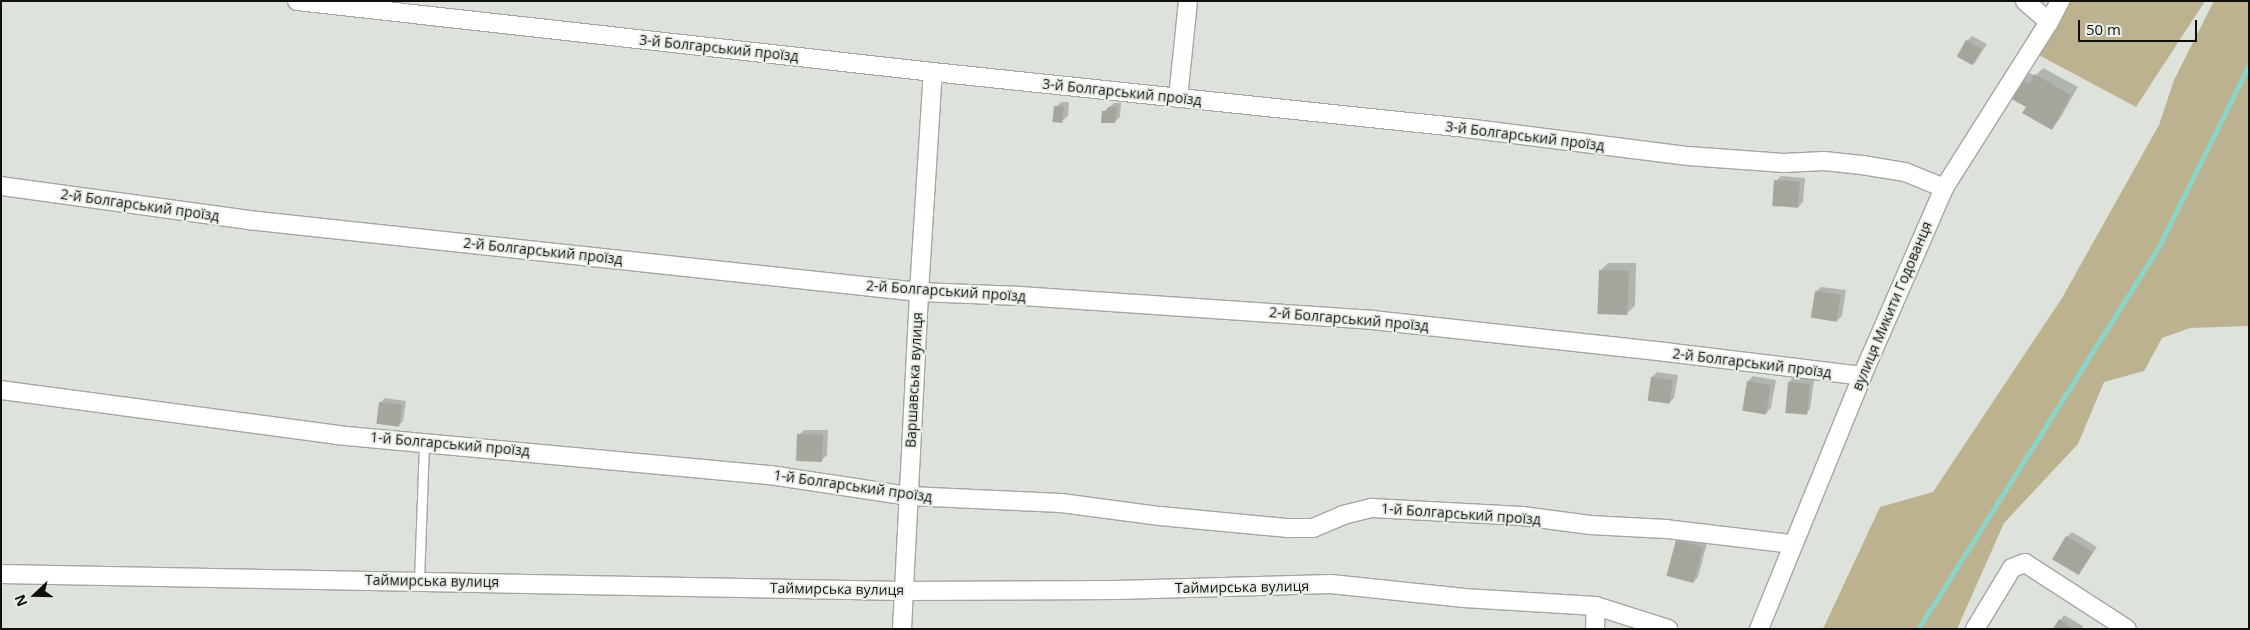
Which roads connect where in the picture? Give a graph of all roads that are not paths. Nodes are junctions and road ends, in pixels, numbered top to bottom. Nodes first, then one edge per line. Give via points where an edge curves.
1 (297, 1) edge
2 (1188, 1) edge
3 (2025, 1) edge
4 (2060, 1) edge
5 (2049, 22) junction
6 (933, 72) junction
7 (1178, 98) junction
8 (1, 186) edge
9 (1944, 188) junction
10 (918, 292) junction
11 (1862, 376) junction
12 (1, 390) edge
13 (424, 442) junction
14 (909, 496) junction
15 (1792, 544) junction
16 (10, 574) edge
17 (419, 580) junction
18 (1, 585) edge
19 (903, 591) junction
20 (1596, 606) junction
21 (902, 629) edge
22 (1595, 629) edge
23 (1668, 629) edge
24 (1759, 629) edge
25 (1975, 629) edge
26 (2127, 629) edge

1 - 6 street, 3-й Болгарський проїзд
2 - 7 street
3 - 5 street
4 - 5 street, вулиця Микити Годованця
5 - 9 street, вулиця Микити Годованця
6 - 7 street, 3-й Болгарський проїзд
6 - 10 street, Варшавська вулиця
7 - 9 street, 3-й Болгарський проїзд via 1466,128 1688,156 1862,165 1905,172
8 - 10 street, 2-й Болгарський проїзд via 248,220
9 - 11 street, вулиця Микити Годованця
10 - 11 street, 2-й Болгарський проїзд via 1372,320
10 - 14 street, Варшавська вулиця
11 - 15 street, вулиця Микити Годованця
12 - 13 street, 1-й Болгарський проїзд via 337,435
13 - 14 street, 1-й Болгарський проїзд via 770,474
13 - 17 lane
14 - 15 street, 1-й Болгарський проїзд via 1061,503 1288,528 1313,528 1343,514 1372,508 1522,516
14 - 19 street, Варшавська вулиця
15 - 24 street, вулиця Микити Годованця
16 - 17 street, Таймирська вулиця
16 - 18 street
17 - 19 street, Таймирська вулиця
19 - 20 street, Таймирська вулиця via 1331,584 1464,598
19 - 21 street, Варшавська вулиця
20 - 22 street
20 - 23 street, Таймирська вулиця
25 - 26 street via 2012,568 2025,563

